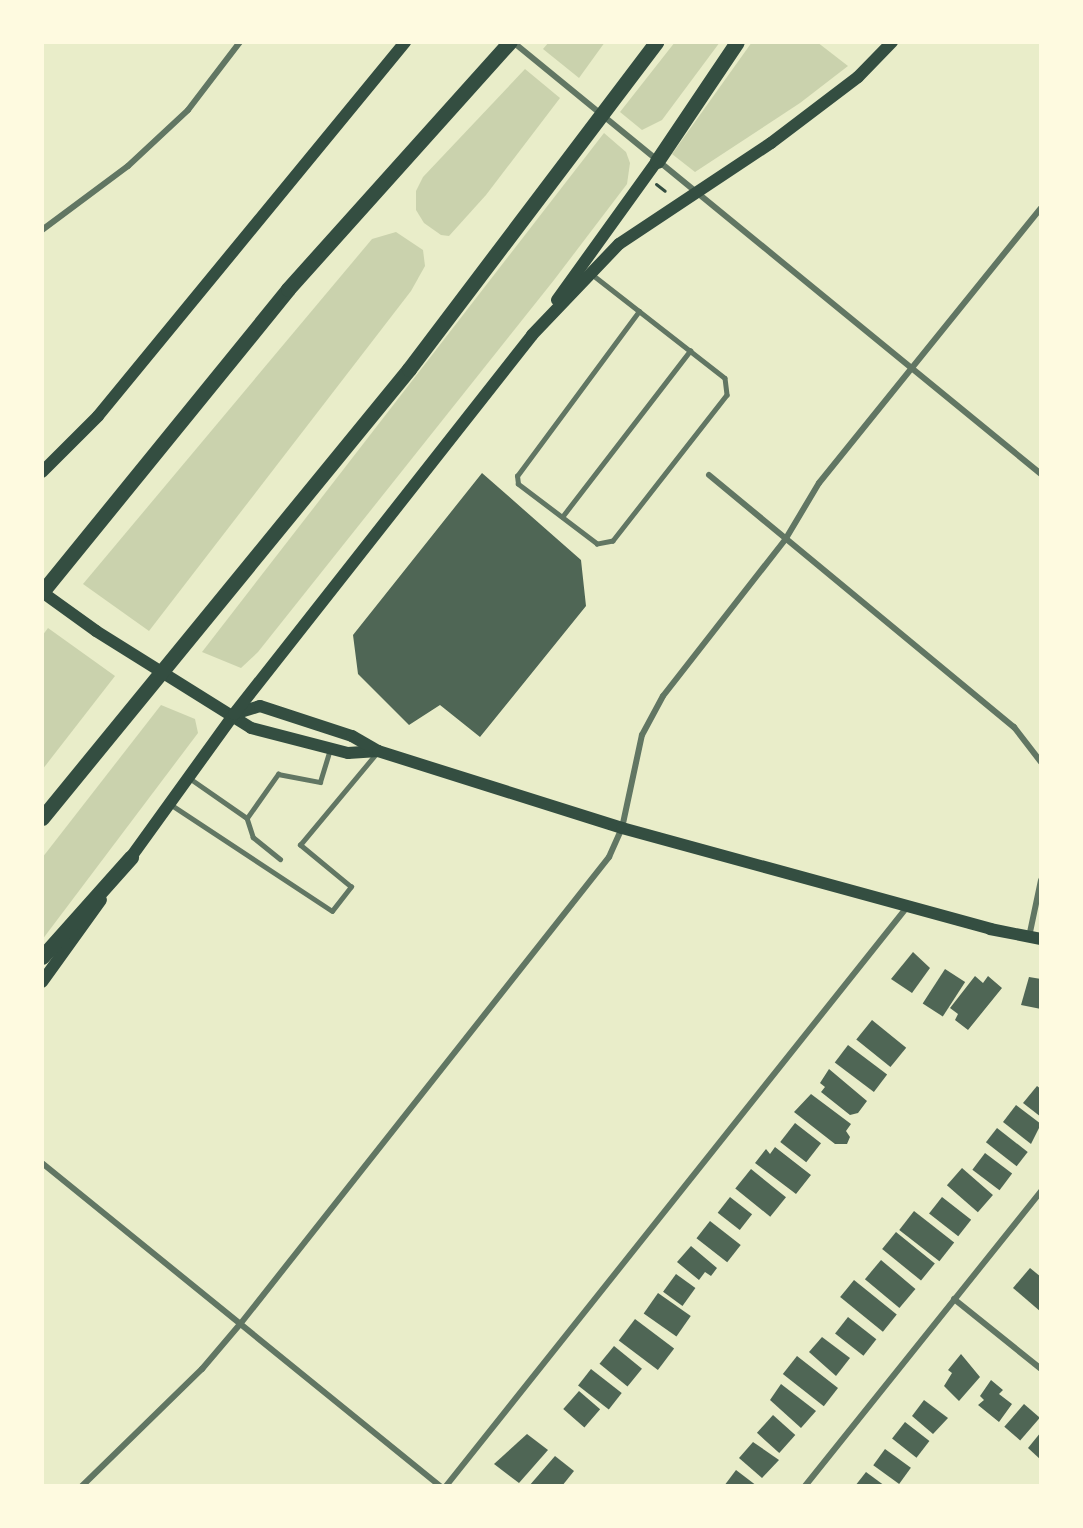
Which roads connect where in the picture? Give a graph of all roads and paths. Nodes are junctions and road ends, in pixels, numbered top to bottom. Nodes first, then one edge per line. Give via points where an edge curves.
1 (240, 42) edge
2 (405, 42) edge
3 (512, 42) edge
4 (656, 42) edge
5 (737, 42) edge
6 (892, 42) edge
7 (657, 161) junction
8 (699, 194) junction
9 (1041, 208) edge
10 (42, 230) edge
11 (591, 273) junction
12 (639, 311) junction
13 (532, 335) junction
14 (690, 351) junction
15 (913, 368) junction
16 (42, 472) edge
17 (1041, 474) edge
18 (708, 476) dead end
19 (561, 517) junction
20 (785, 540) junction
21 (42, 592) edge
22 (234, 714) junction
23 (330, 748) junction
24 (378, 751) junction
25 (1041, 762) edge
26 (188, 777) junction
27 (170, 804) junction
28 (42, 818) edge
29 (247, 818) junction
30 (622, 828) junction
31 (131, 857) junction
32 (280, 858) dead end
33 (1041, 880) edge
34 (908, 905) junction
35 (1035, 939) edge
36 (42, 957) edge
37 (42, 982) edge
38 (42, 1163) edge
39 (1041, 1191) edge
40 (954, 1299) junction
41 (241, 1323) junction
42 (1041, 1370) edge
43 (82, 1486) edge
44 (441, 1486) edge
45 (446, 1486) edge
46 (805, 1486) edge

1 - 10 street via 188,110 128,166
2 - 16 main road via 98,416
3 - 7 street
3 - 21 highway via 288,289
4 - 28 highway via 409,369
5 - 7 highway
6 - 8 main road via 858,77
7 - 8 street
7 - 13 main road
8 - 11 main road via 619,243
8 - 15 street
9 - 15 street
11 - 12 lane
11 - 13 main road
12 - 14 lane
12 - 19 lane via 517,476 518,484
13 - 22 main road
14 - 19 lane
14 - 19 lane via 725,378 728,395 613,541 597,544
15 - 17 street
15 - 20 street via 819,483
18 - 20 street
20 - 25 street via 1014,727
20 - 30 street via 663,696 642,735
21 - 22 main road via 96,632
22 - 23 main road via 251,728
22 - 24 main road via 260,706 352,736
22 - 26 main road
23 - 24 main road via 361,755
23 - 29 lane via 320,782 278,774
24 - 27 lane via 300,845 351,887 332,911
24 - 30 main road
26 - 27 main road
26 - 29 lane
27 - 31 main road
29 - 32 lane via 253,837
30 - 34 main road
30 - 41 street via 609,857
31 - 36 highway
31 - 37 main road
33 - 35 street
34 - 35 main road
34 - 45 street
38 - 41 street
39 - 40 street
40 - 42 street
40 - 46 street
41 - 43 street via 202,1369
41 - 44 street

